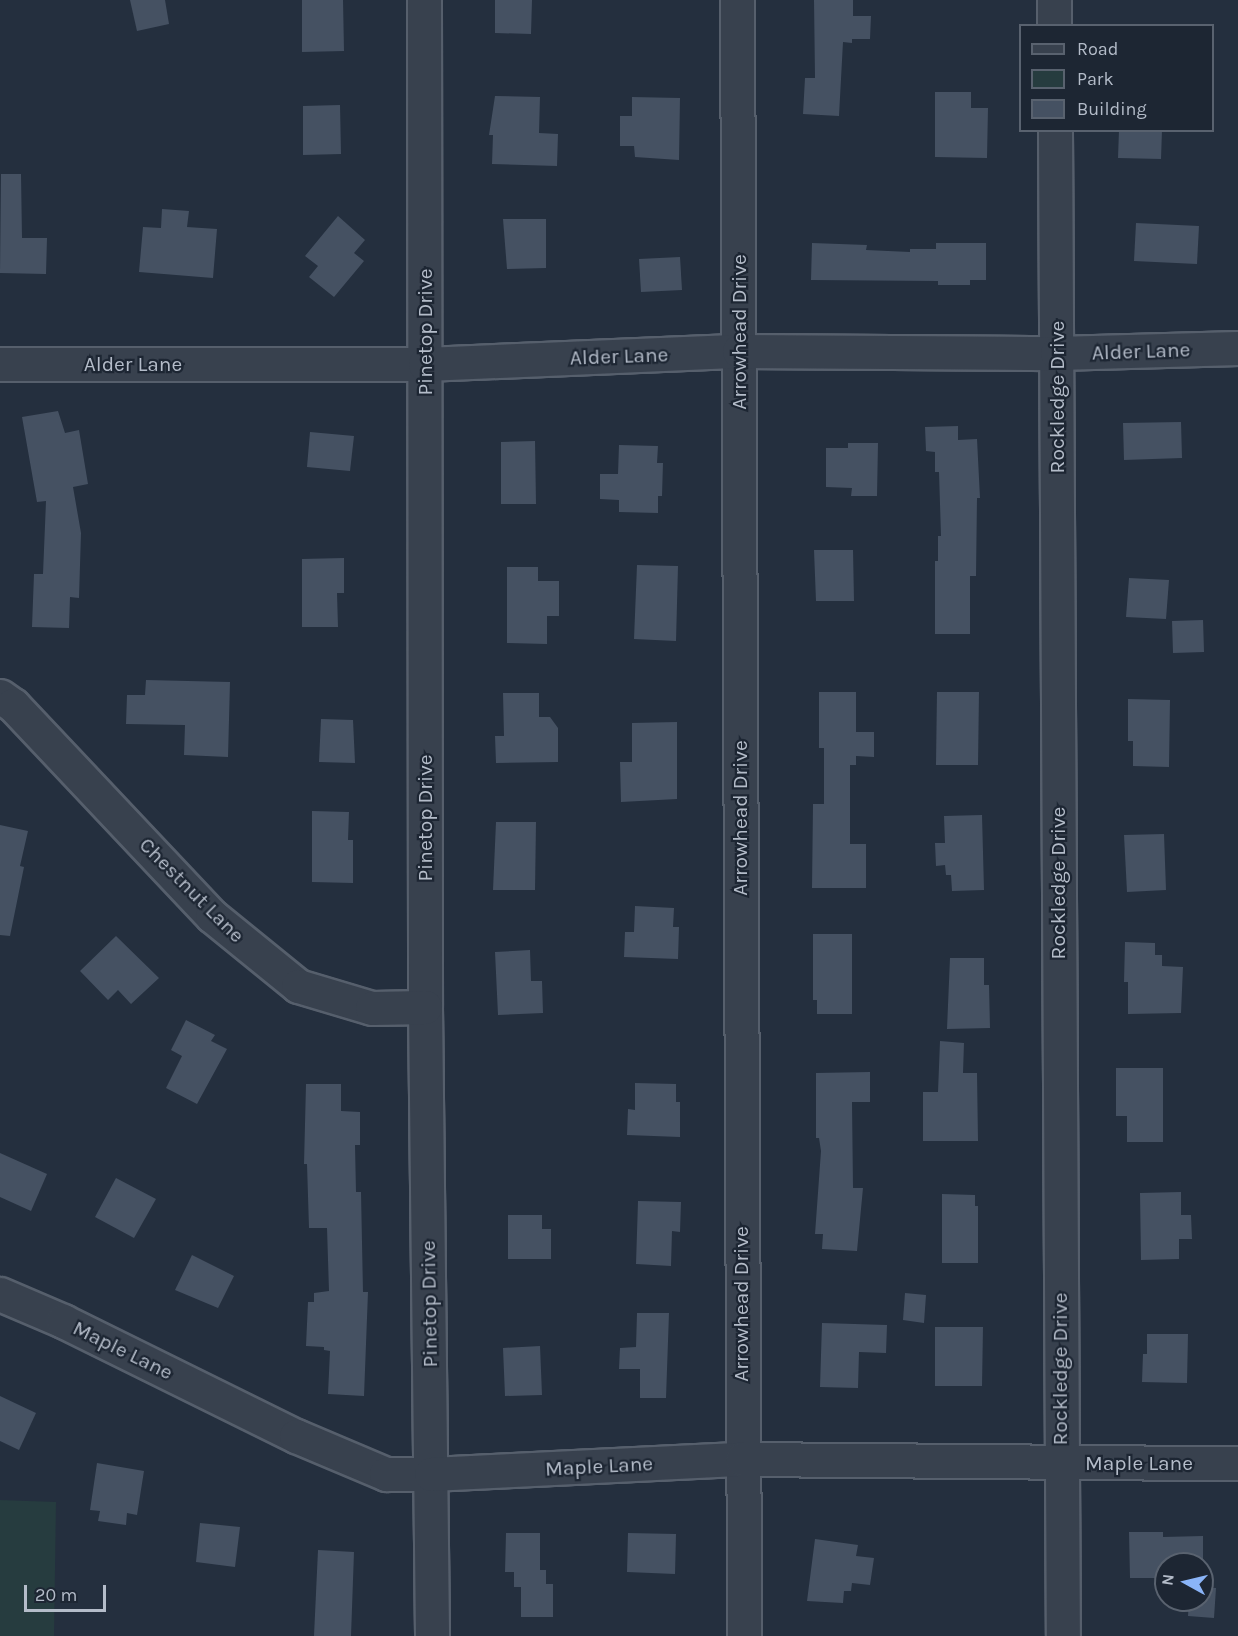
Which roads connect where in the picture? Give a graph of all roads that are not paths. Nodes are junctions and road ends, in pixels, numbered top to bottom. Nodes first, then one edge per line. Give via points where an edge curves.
1 (423, 0) edge
2 (737, 0) edge
3 (1054, 0) edge
4 (1054, 24) edge
5 (1055, 132) edge
6 (1238, 348) edge
7 (739, 351) junction
8 (1057, 353) junction
9 (0, 364) edge
10 (425, 364) junction
11 (0, 696) edge
12 (425, 1007) junction
13 (0, 1294) edge
14 (742, 1459) junction
15 (1060, 1462) junction
16 (1238, 1463) edge
17 (431, 1474) junction
18 (432, 1636) edge
19 (744, 1636) edge
20 (1063, 1636) edge

1 - 10 street, Pinetop Drive
2 - 7 street, Arrowhead Drive
3 - 4 street
5 - 8 street, Rockledge Drive
6 - 8 street, Alder Lane
7 - 8 street, Alder Lane
7 - 10 street, Alder Lane
7 - 14 street, Arrowhead Drive
8 - 15 street, Rockledge Drive
9 - 10 street, Alder Lane
10 - 12 street, Pinetop Drive
11 - 12 street, Chestnut Lane via 13,705 212,916 298,987 372,1008
12 - 17 street, Pinetop Drive
13 - 17 street, Maple Lane via 296,1436 386,1474
14 - 15 street, Maple Lane
14 - 17 street, Maple Lane
14 - 19 street, Arrowhead Drive
15 - 16 street, Maple Lane
15 - 20 street, Rockledge Drive
17 - 18 street, Pinetop Drive

